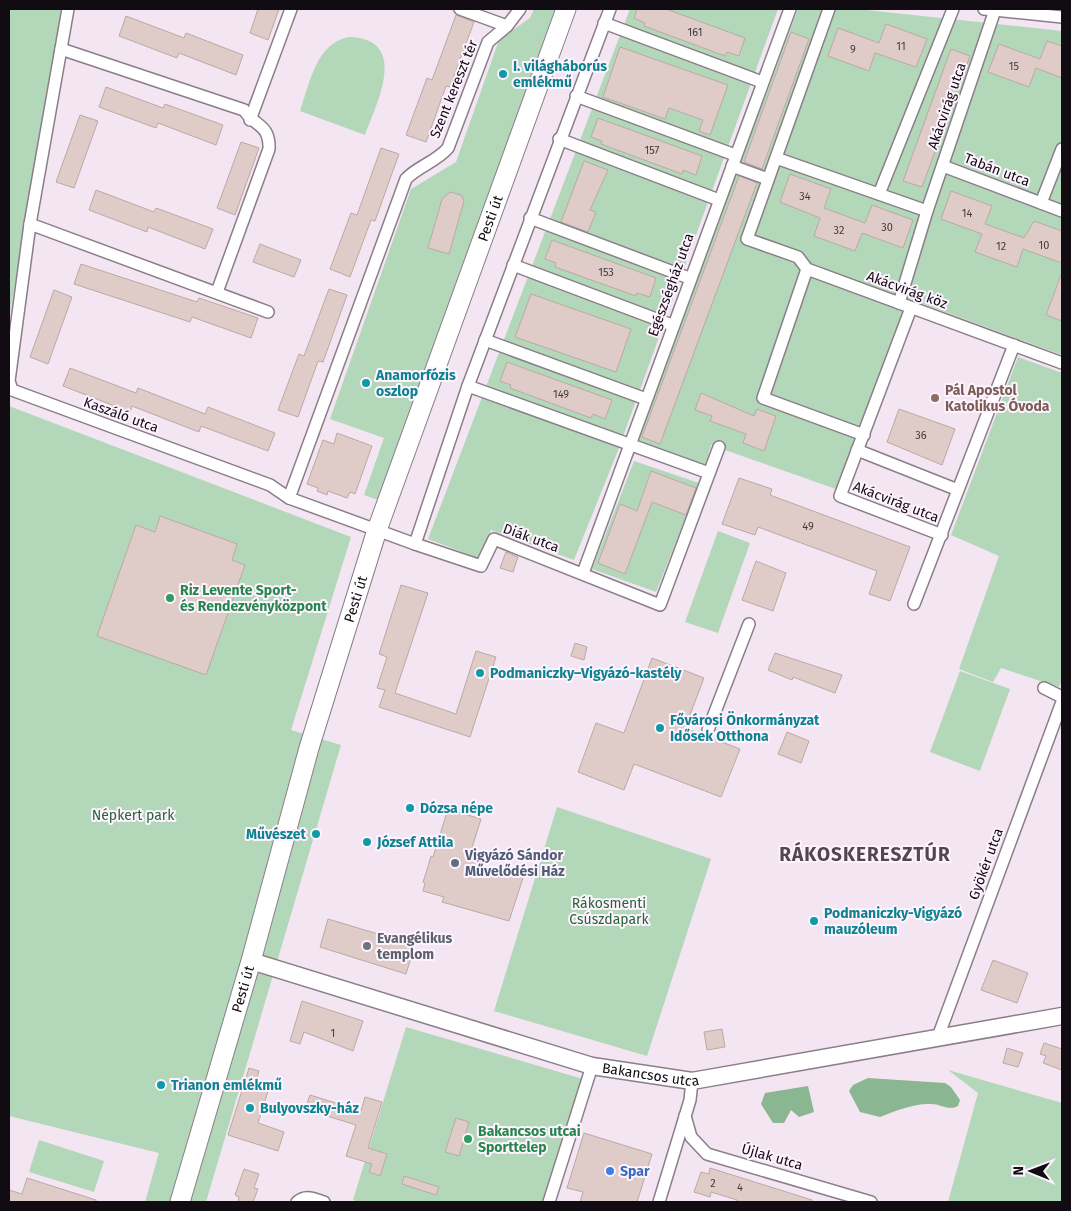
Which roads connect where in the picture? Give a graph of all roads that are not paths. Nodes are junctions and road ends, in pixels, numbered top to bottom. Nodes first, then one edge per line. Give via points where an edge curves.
1 (68, 9) edge
2 (291, 9) edge
3 (460, 9) edge
4 (520, 9) edge
5 (566, 9) edge
6 (610, 9) edge
7 (790, 9) edge
8 (829, 9) edge
9 (953, 9) edge
10 (989, 9) edge
11 (1062, 17) edge
12 (604, 23) junction
13 (507, 26) junction
14 (60, 49) junction
15 (762, 82) junction
16 (576, 96) junction
17 (250, 120) junction
18 (559, 139) junction
19 (1062, 149) edge
20 (776, 158) junction
21 (734, 161) junction
22 (943, 166) junction
23 (768, 179) junction
24 (879, 194) junction
25 (719, 200) junction
26 (1040, 203) junction
27 (927, 211) junction
28 (1062, 212) edge
29 (530, 218) junction
30 (30, 224) junction
31 (513, 265) junction
32 (807, 270) junction
33 (689, 278) junction
34 (217, 292) junction
35 (899, 303) junction
36 (911, 308) junction
37 (268, 312) dead end
38 (672, 325) junction
39 (485, 340) junction
40 (1014, 345) junction
41 (1062, 363) edge
42 (468, 386) junction
43 (646, 399) junction
44 (864, 434) junction
45 (630, 444) junction
46 (719, 447) dead end
47 (857, 450) junction
48 (709, 473) junction
49 (958, 490) junction
50 (289, 498) junction
51 (376, 530) junction
52 (942, 535) junction
53 (415, 544) junction
54 (583, 573) junction
55 (914, 604) dead end
56 (749, 624) dead end
57 (1044, 688) dead end
58 (1062, 697) edge
59 (1062, 702) edge
60 (708, 730) dead end
61 (250, 960) junction
62 (1062, 1016) edge
63 (938, 1037) junction
64 (592, 1066) junction
65 (692, 1081) junction
66 (685, 1116) junction
67 (180, 1202) edge
68 (298, 1202) edge
69 (324, 1202) edge
70 (549, 1202) edge
71 (659, 1202) edge
72 (871, 1202) edge

1 - 14 street, Kaszáló utca
2 - 17 street
3 - 13 street
4 - 13 street
5 - 51 main road, Pesti út
6 - 12 street
7 - 15 street, Egészségház utca
8 - 20 street
9 - 24 street, Akácvirág utca
10 - 11 street
10 - 22 street, Akácvirág utca
12 - 15 street
12 - 16 street
13 - 50 street, Szent kereszt tér via 488,42 448,148 406,179
14 - 17 street via 244,110
14 - 30 street, Kaszáló utca
15 - 21 street, Egészségház utca
16 - 18 street
16 - 21 street
17 - 34 street via 263,126 269,138 269,149
18 - 25 street
18 - 29 street
19 - 26 street, Tabán utca
20 - 23 street
20 - 24 street
21 - 23 street
21 - 25 street, Egészségház utca
22 - 26 street, Tabán utca
22 - 27 street, Akácvirág utca
23 - 32 street, Akácvirág köz via 746,239 798,257
24 - 27 street
25 - 33 street, Egészségház utca
26 - 28 street, Tabán utca
27 - 35 street, Akácvirág utca
29 - 31 street
29 - 33 street
30 - 34 street
30 - 50 street, Kaszáló utca via 9,381 12,390 270,485
31 - 38 street
31 - 39 street
32 - 35 street, Akácvirág köz
32 - 44 street via 763,398
33 - 38 street, Egészségház utca
34 - 37 street
35 - 36 street, Akácvirág köz
36 - 40 street, Akácvirág köz
36 - 44 street
38 - 43 street, Egészségház utca
39 - 42 street
39 - 43 street
40 - 41 street, Akácvirág köz
40 - 49 street
42 - 45 street
42 - 53 street
43 - 45 street, Egészségház utca
44 - 47 street
45 - 48 street
45 - 54 street, Egészségház utca
46 - 48 street
47 - 49 street
47 - 52 street, Akácvirág utca via 840,496
48 - 54 street, Diák utca via 660,605
49 - 52 street
50 - 51 street, Kaszáló utca
51 - 53 street, Diák utca
51 - 61 main road, Pesti út via 307,755
52 - 55 street
53 - 54 street, Diák utca via 481,566 494,539
56 - 60 street
57 - 58 street
59 - 63 street, Gyökér utca
61 - 64 street, Bakancsos utca
61 - 67 main road, Pesti út
62 - 63 street, Bakancsos utca
63 - 65 street, Bakancsos utca
64 - 65 street, Bakancsos utca
64 - 70 street
65 - 66 street
66 - 71 street
66 - 72 street, Újlak utca via 691,1137 706,1154
68 - 69 street via 308,1197

